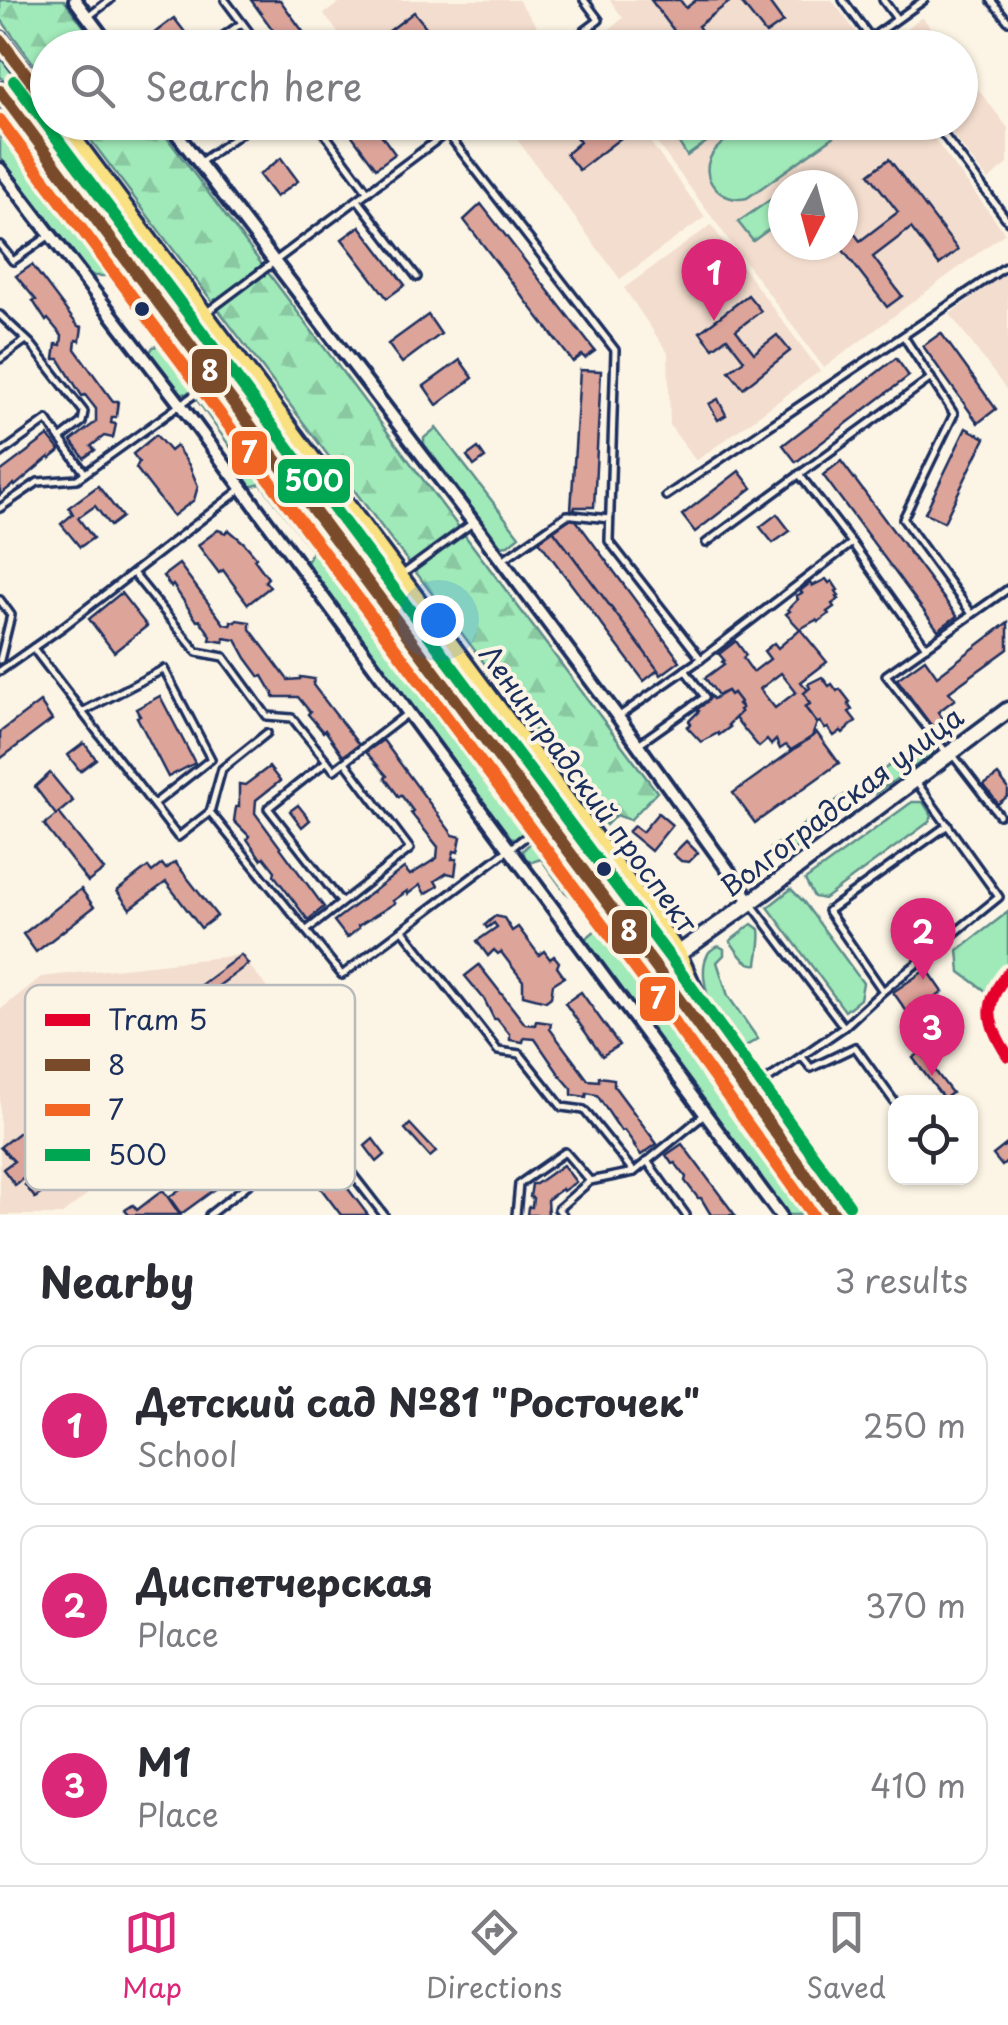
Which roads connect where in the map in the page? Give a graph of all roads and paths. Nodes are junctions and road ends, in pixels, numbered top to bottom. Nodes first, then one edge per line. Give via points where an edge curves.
1 (75, 0) edge
2 (110, 0) edge
3 (225, 0) edge
4 (584, 0) edge
5 (883, 0) edge
6 (924, 0) edge
7 (991, 0) edge
8 (845, 1) edge
9 (88, 17) junction
10 (897, 19) junction
11 (1008, 21) edge
12 (242, 23) junction
13 (98, 30) edge
14 (232, 30) edge
15 (247, 30) edge
16 (586, 30) edge
17 (866, 30) edge
18 (883, 30) edge
19 (0, 40) edge
20 (30, 80) edge
21 (0, 91) edge
22 (30, 131) edge
23 (36, 140) edge
24 (74, 140) edge
25 (182, 140) edge
26 (231, 140) edge
27 (329, 140) edge
28 (438, 140) edge
29 (452, 140) edge
30 (947, 140) edge
31 (199, 163) junction
32 (0, 169) edge
33 (368, 192) junction
34 (358, 200) junction
35 (1008, 221) edge
36 (50, 235) junction
37 (0, 245) edge
38 (275, 262) junction
39 (1008, 264) edge
40 (417, 277) dead end
41 (0, 314) edge
42 (204, 314) junction
43 (903, 336) junction
44 (26, 340) junction
45 (0, 359) edge
46 (931, 378) junction
47 (215, 380) junction
48 (180, 404) junction
49 (60, 439) junction
50 (0, 454) edge
51 (85, 473) junction
52 (799, 474) junction
53 (242, 489) junction
54 (666, 496) dead end
55 (0, 508) edge
56 (610, 519) junction
57 (473, 522) junction
58 (706, 542) dead end
59 (852, 543) junction
60 (501, 560) junction
61 (134, 573) junction
62 (400, 576) junction
63 (1008, 589) edge
64 (0, 600) edge
65 (972, 614) junction
66 (926, 647) junction
67 (33, 648) junction
68 (701, 659) junction
69 (0, 660) edge
70 (685, 670) junction
71 (0, 671) edge
72 (1008, 710) edge
73 (82, 712) junction
74 (408, 712) junction
75 (618, 717) junction
76 (268, 733) dead end
77 (637, 744) junction
78 (949, 754) junction
79 (211, 759) junction
80 (327, 761) junction
81 (345, 762) junction
82 (222, 769) junction
83 (914, 780) junction
84 (154, 804) junction
85 (210, 812) junction
86 (999, 815) dead end
87 (546, 822) junction
88 (948, 825) junction
89 (510, 849) junction
90 (341, 902) junction
91 (751, 902) junction
92 (307, 930) junction
93 (403, 930) junction
94 (678, 954) junction
95 (657, 969) junction
96 (883, 991) junction
97 (844, 1028) junction
98 (802, 1057) junction
99 (728, 1066) junction
100 (747, 1094) junction
101 (889, 1095) edge
102 (704, 1115) junction
103 (647, 1161) junction
104 (634, 1172) junction
105 (355, 1178) edge
106 (590, 1181) junction
107 (240, 1190) edge
108 (208, 1215) edge
109 (384, 1215) edge
110 (516, 1215) edge
111 (563, 1215) edge
112 (686, 1215) edge
113 (780, 1215) edge
114 (835, 1215) edge

1 - 9 street
2 - 9 lane
3 - 12 lane
4 - 16 lane via 599,20
5 - 10 lane
6 - 10 lane
7 - 11 lane
8 - 17 lane
9 - 13 street
10 - 18 lane
12 - 14 lane
12 - 15 lane
19 - 20 main road
21 - 22 main road, Ленинградский проспект
23 - 47 main road, Ленинградский проспект
24 - 42 main road, Ленинградский проспект
25 - 31 street
26 - 31 lane
27 - 33 lane
28 - 33 lane
29 - 56 lane via 616,350
30 - 35 lane
31 - 38 street
32 - 36 street
33 - 34 lane
34 - 38 lane
34 - 40 lane
36 - 37 lane via 13,262
36 - 48 street
38 - 42 lane
38 - 57 street
39 - 43 lane
41 - 44 lane
42 - 62 main road, Ленинградский проспект
43 - 46 lane
43 - 54 lane
44 - 45 lane
44 - 49 lane via 84,412 82,422
46 - 52 lane
46 - 65 lane via 954,414 903,519
47 - 48 lane
47 - 87 main road, Ленинградский проспект
48 - 51 lane
48 - 53 street
49 - 50 lane via 47,420
49 - 51 lane
51 - 55 lane via 77,480 38,482
52 - 58 lane
52 - 59 lane
53 - 61 lane
53 - 74 street
56 - 60 lane via 567,515
56 - 68 lane via 609,541
57 - 60 street
57 - 62 lane
59 - 66 lane
59 - 68 lane
60 - 75 street
61 - 67 lane
61 - 80 lane via 197,652 224,657 267,716 292,718
62 - 94 main road, Ленинградский проспект
63 - 65 lane
64 - 69 lane via 11,615
65 - 66 lane
66 - 78 lane via 886,675
67 - 71 lane
67 - 73 lane
68 - 70 lane
70 - 75 lane
70 - 77 lane via 704,697
72 - 78 street, Волгоградская улица
73 - 79 lane via 164,669
73 - 84 lane
74 - 81 lane
74 - 89 street
75 - 77 street
76 - 82 lane
77 - 91 street
78 - 83 street, Волгоградская улица
78 - 86 lane
79 - 82 lane
79 - 84 lane
80 - 81 lane via 334,770
80 - 90 lane via 268,808
81 - 90 lane via 410,850
82 - 85 lane
83 - 88 lane
83 - 91 street, Волгоградская улица
84 - 85 lane via 178,837
85 - 92 lane
87 - 89 lane
87 - 95 main road, Ленинградский проспект
88 - 96 lane via 1000,897
88 - 96 lane via 828,911
89 - 93 lane
89 - 102 street
90 - 92 lane
91 - 94 street, Волгоградская улица
91 - 97 lane
92 - 93 lane via 342,975
93 - 104 lane via 498,1052 520,1054 562,1107 584,1110
94 - 95 street, Волгоградская улица
94 - 99 main road, Ленинградский проспект
95 - 99 main road, Ленинградский проспект
96 - 97 lane
97 - 98 lane
98 - 100 lane
98 - 101 lane via 811,1068 854,1047
99 - 100 main road, Ленинградский проспект
100 - 114 main road, Ленинградский проспект
102 - 103 lane
102 - 113 street
103 - 104 lane
103 - 112 lane
104 - 106 lane
105 - 109 lane
106 - 110 lane via 564,1152 519,1184
106 - 111 lane via 558,1209
107 - 108 lane

